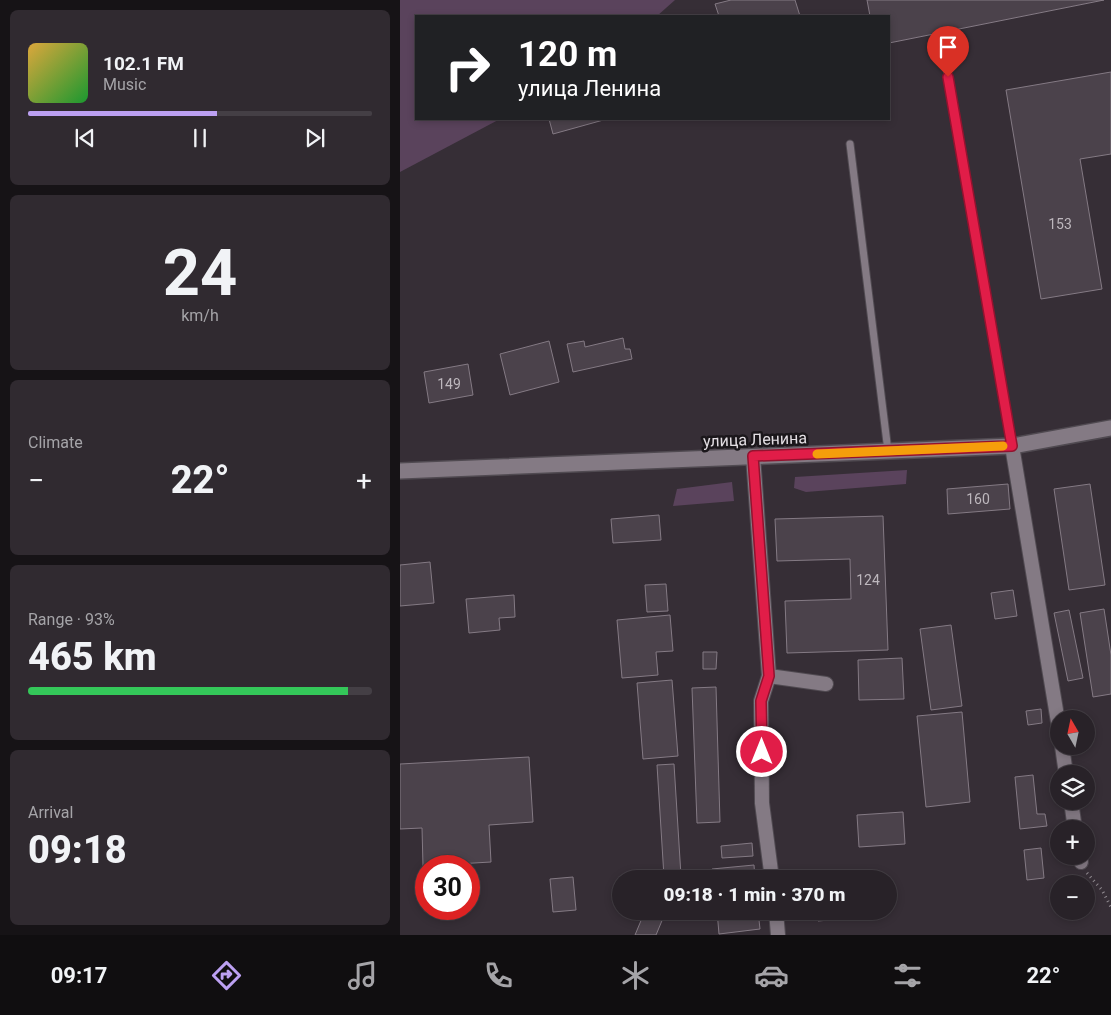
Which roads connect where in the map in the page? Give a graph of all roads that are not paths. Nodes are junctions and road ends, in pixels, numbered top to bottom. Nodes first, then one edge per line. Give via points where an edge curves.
1 (945, 58) dead end
2 (850, 144) dead end
3 (1111, 428) edge
4 (1012, 446) junction
5 (888, 451) junction
6 (753, 456) junction
7 (400, 471) edge
8 (769, 676) junction
9 (826, 684) dead end
10 (1056, 710) edge
11 (771, 870) edge
12 (777, 920) edge
13 (778, 935) edge

1 - 4 lane
2 - 5 lane
3 - 4 street, улица Ленина
4 - 5 street, улица Ленина
4 - 10 street
5 - 6 street, улица Ленина
6 - 7 street, улица Ленина
6 - 8 street
8 - 9 street
8 - 11 street via 761,701 762,803
12 - 13 street

